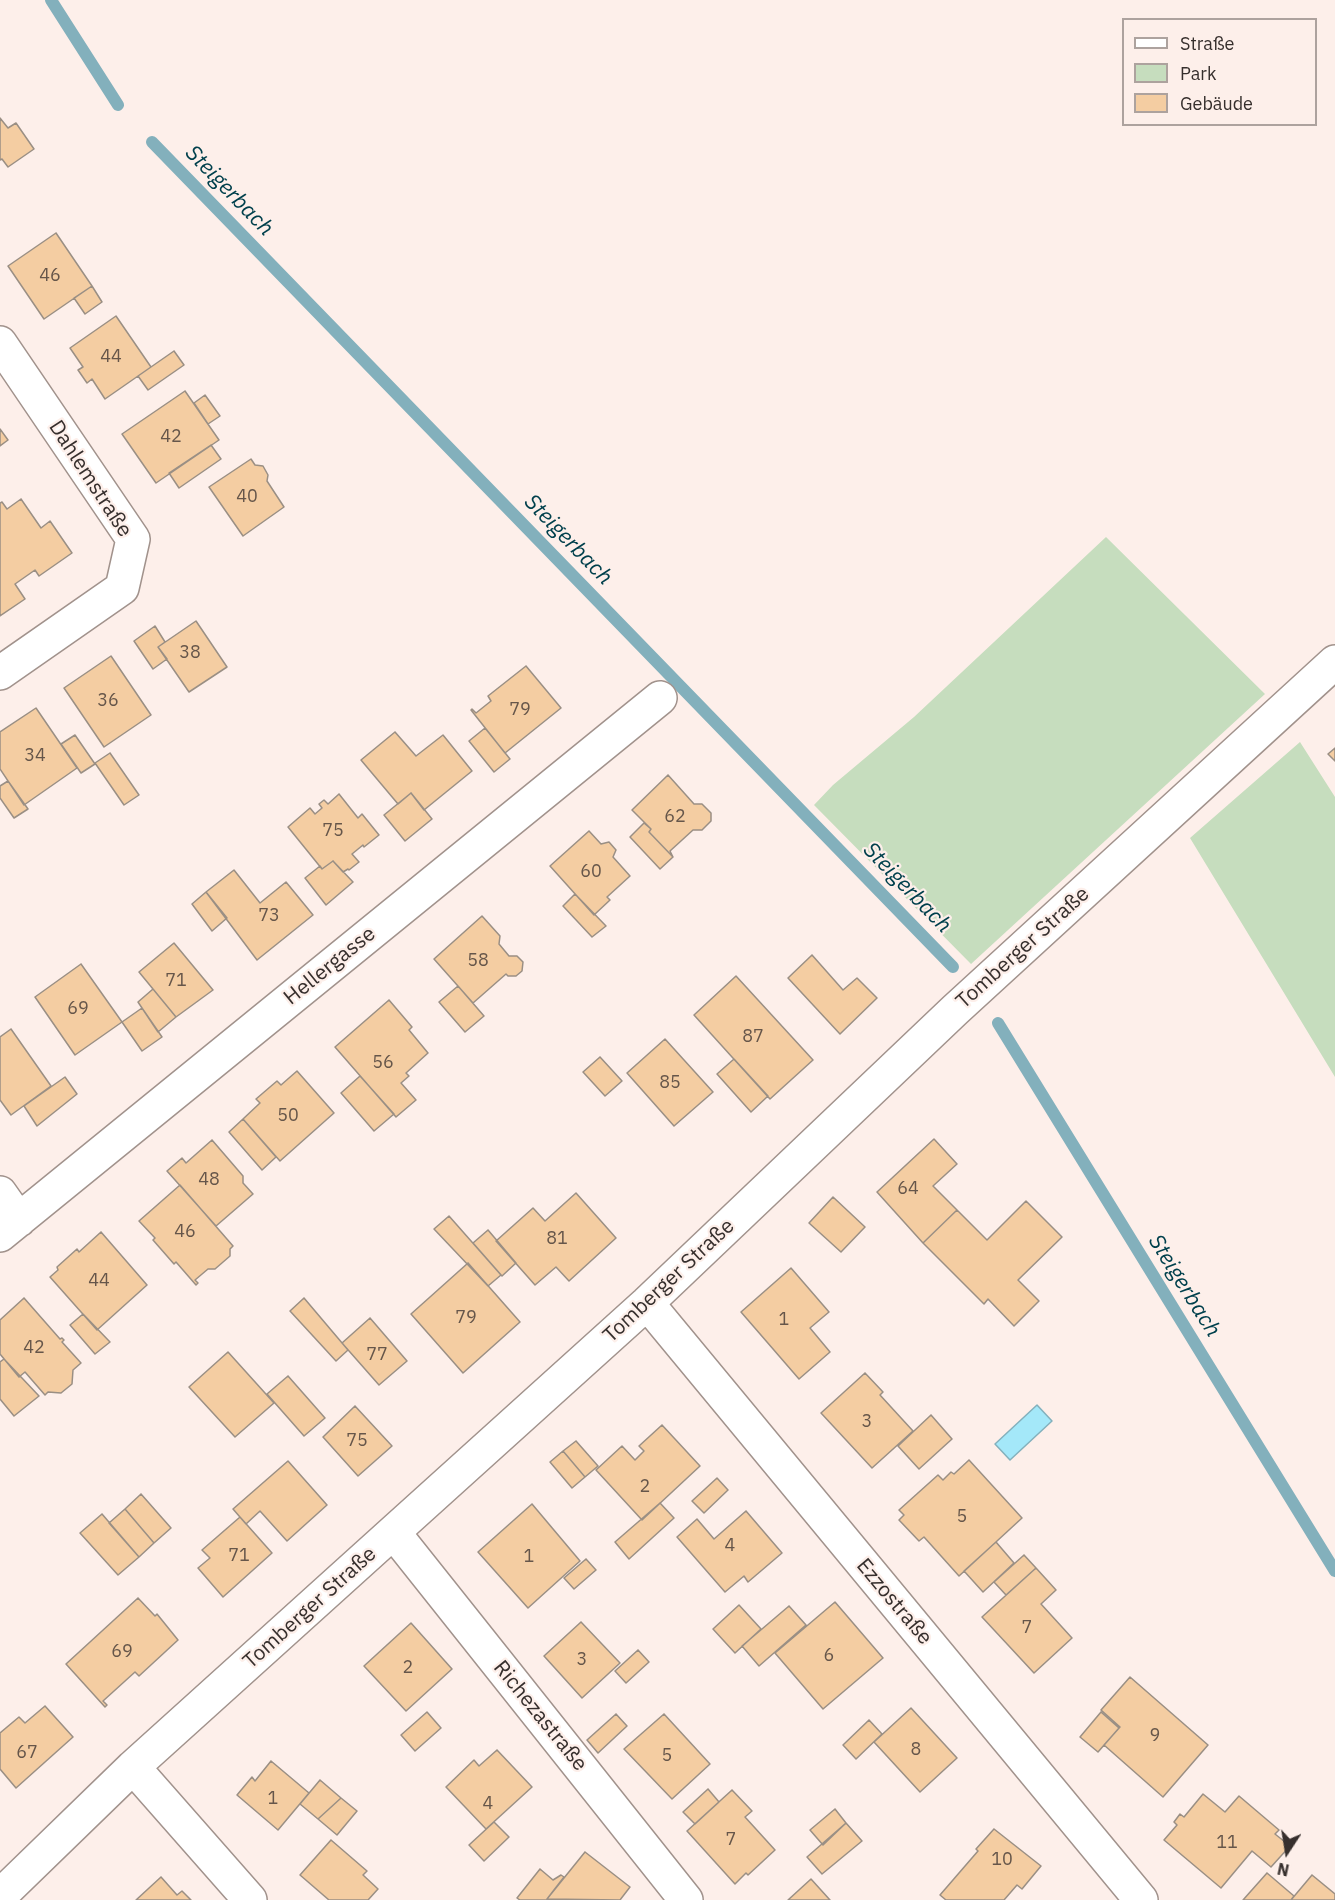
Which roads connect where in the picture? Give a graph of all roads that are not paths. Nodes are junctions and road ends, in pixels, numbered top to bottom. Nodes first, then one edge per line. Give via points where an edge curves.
1 (0, 343) edge
2 (1335, 662) edge
3 (0, 673) edge
4 (660, 698) dead end
5 (0, 1193) edge
6 (9, 1227) edge
7 (647, 1303) junction
8 (394, 1533) junction
9 (133, 1767) junction
10 (0, 1896) edge
11 (250, 1900) edge
12 (686, 1900) edge
13 (1141, 1900) edge

1 - 3 street, Dahlemstraße via 133,539 122,588
2 - 7 street, Tomberger Straße via 955,1010
4 - 6 street, Hellergasse
5 - 6 street
7 - 8 street, Tomberger Straße
7 - 13 street, Ezzostraße
8 - 9 street, Tomberger Straße
8 - 12 street, Richezastraße
9 - 10 street, Tomberger Straße
9 - 11 street

